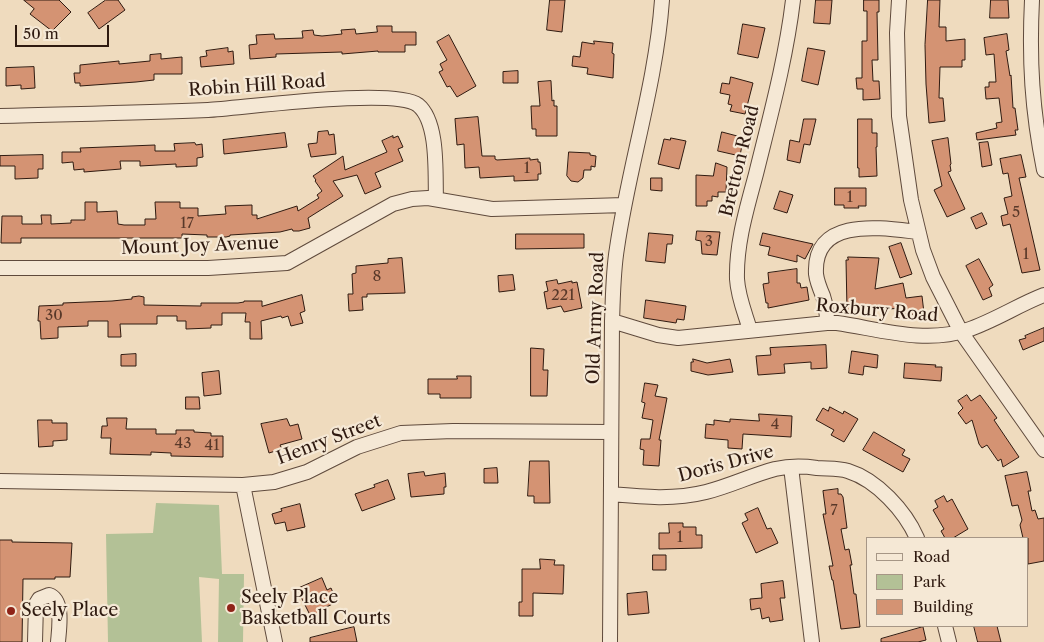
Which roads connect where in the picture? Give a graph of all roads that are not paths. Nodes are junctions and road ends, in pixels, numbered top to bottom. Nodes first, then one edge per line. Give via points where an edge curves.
1 (662, 0) edge
2 (793, 0) edge
3 (899, 0) edge
4 (1032, 0) edge
5 (0, 116) edge
6 (1044, 170) edge
7 (436, 200) junction
8 (624, 205) junction
9 (918, 232) junction
10 (0, 268) edge
11 (1044, 294) edge
12 (612, 321) junction
13 (827, 322) junction
14 (750, 330) junction
15 (961, 332) junction
16 (612, 432) junction
17 (1040, 436) edge
18 (1044, 450) edge
19 (791, 467) junction
20 (0, 481) edge
21 (244, 486) junction
22 (611, 494) junction
23 (917, 537) edge
24 (945, 627) edge
25 (35, 642) edge
26 (58, 642) edge
27 (275, 642) edge
28 (610, 642) edge
29 (812, 642) edge
30 (949, 642) edge

1 - 8 street, Old Army Road via 653,64
2 - 14 street, Bretton Road via 780,78 740,240 737,282
3 - 9 street via 896,33 898,116
4 - 6 street via 1031,86
5 - 7 street, Robin Hill Road via 210,110 320,100 394,98 418,105 426,116 432,132
7 - 8 street, Mount Joy Avenue via 492,209
7 - 10 street, Mount Joy Avenue via 412,199 393,204 287,263 208,268
8 - 12 street, Old Army Road via 616,250
9 - 13 street via 862,228 842,232 828,240 820,253 816,271
9 - 15 street via 933,277
11 - 15 street, Roxbury Road
12 - 14 street, Roxbury Road via 678,338
12 - 16 street, Old Army Road
13 - 14 street, Roxbury Road
13 - 15 street, Roxbury Road via 918,336
15 - 17 street
16 - 21 street, Henry Street via 401,433 357,447 307,472 274,482
16 - 22 street, Old Army Road
17 - 18 street
19 - 22 street, Doris Drive via 776,468 706,492 680,496 655,498
19 - 23 street, Doris Drive via 848,471 869,482 899,506
19 - 29 street, Doris Drive
20 - 21 street, Henry Street
21 - 27 street
22 - 28 street, Old Army Road
24 - 30 street
25 - 26 street via 36,604 49,595 57,600

